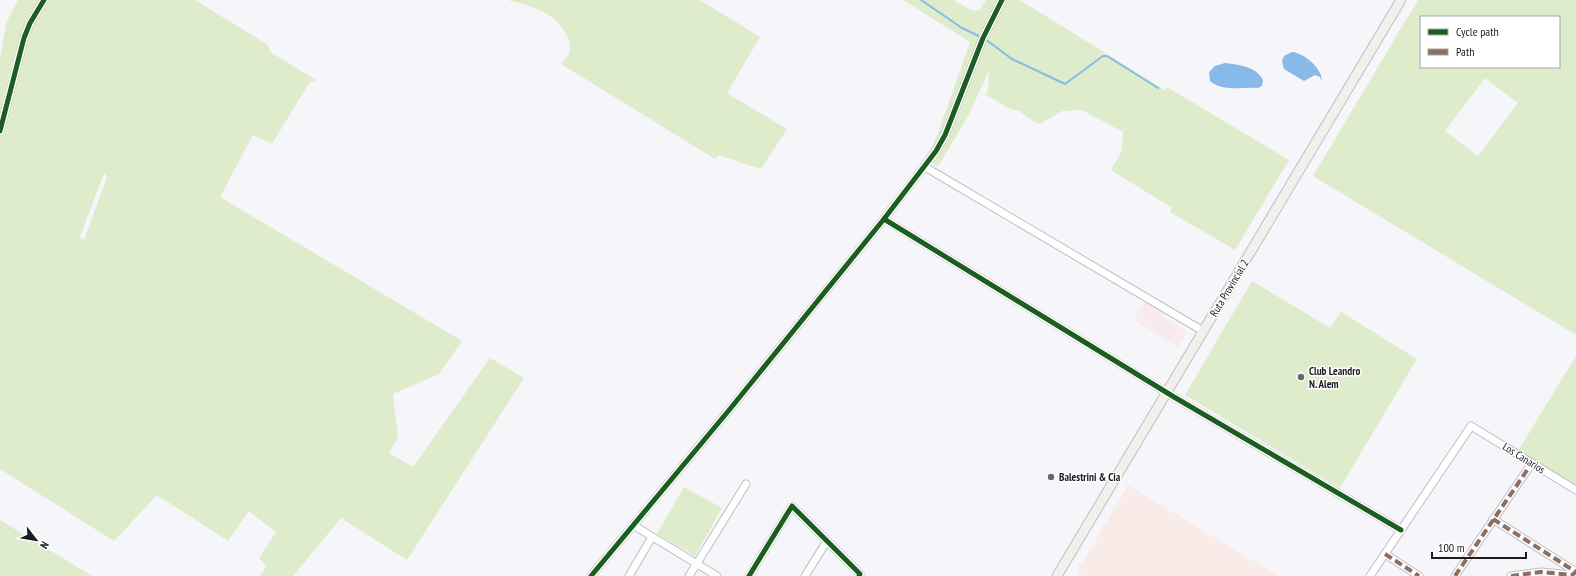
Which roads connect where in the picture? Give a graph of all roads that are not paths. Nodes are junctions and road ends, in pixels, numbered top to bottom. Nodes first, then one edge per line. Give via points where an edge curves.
1 (44, 0) edge
2 (1002, 0) edge
3 (1401, 0) edge
4 (0, 131) edge
5 (925, 167) junction
6 (884, 219) junction
7 (1203, 331) junction
8 (1166, 392) junction
9 (1532, 463) junction
10 (746, 484) dead end
11 (1576, 490) edge
12 (1493, 519) junction
13 (633, 525) junction
14 (1401, 530) junction
15 (652, 537) junction
16 (827, 541) junction
17 (1385, 554) junction
18 (697, 564) junction
19 (1576, 572) edge
20 (591, 576) edge
21 (629, 576) edge
22 (689, 576) edge
23 (717, 576) edge
24 (749, 576) edge
25 (805, 576) edge
26 (859, 576) edge
27 (1057, 576) edge
28 (1370, 576) edge
29 (1419, 576) edge
30 (1454, 576) edge
31 (1511, 576) edge

1 - 4 street via 22,43
2 - 5 street via 983,38 945,135
3 - 7 main road, Ruta Provincial 2
5 - 6 street
5 - 7 street
6 - 8 street
6 - 13 street
7 - 8 main road, Ruta Provincial 2
8 - 14 street
8 - 27 main road, Ruta Provincial 2
9 - 11 street, Los Canarios
9 - 12 street
9 - 14 street, Los Canarios via 1471,426
10 - 18 street
12 - 19 street
12 - 30 street
13 - 15 street
13 - 20 street
14 - 17 street
15 - 18 street
15 - 21 street
16 - 24 street via 792,506
16 - 25 street
16 - 26 street via 860,574
17 - 28 street
17 - 29 street
18 - 22 street
18 - 23 street
19 - 31 street via 1572,575 1541,572

